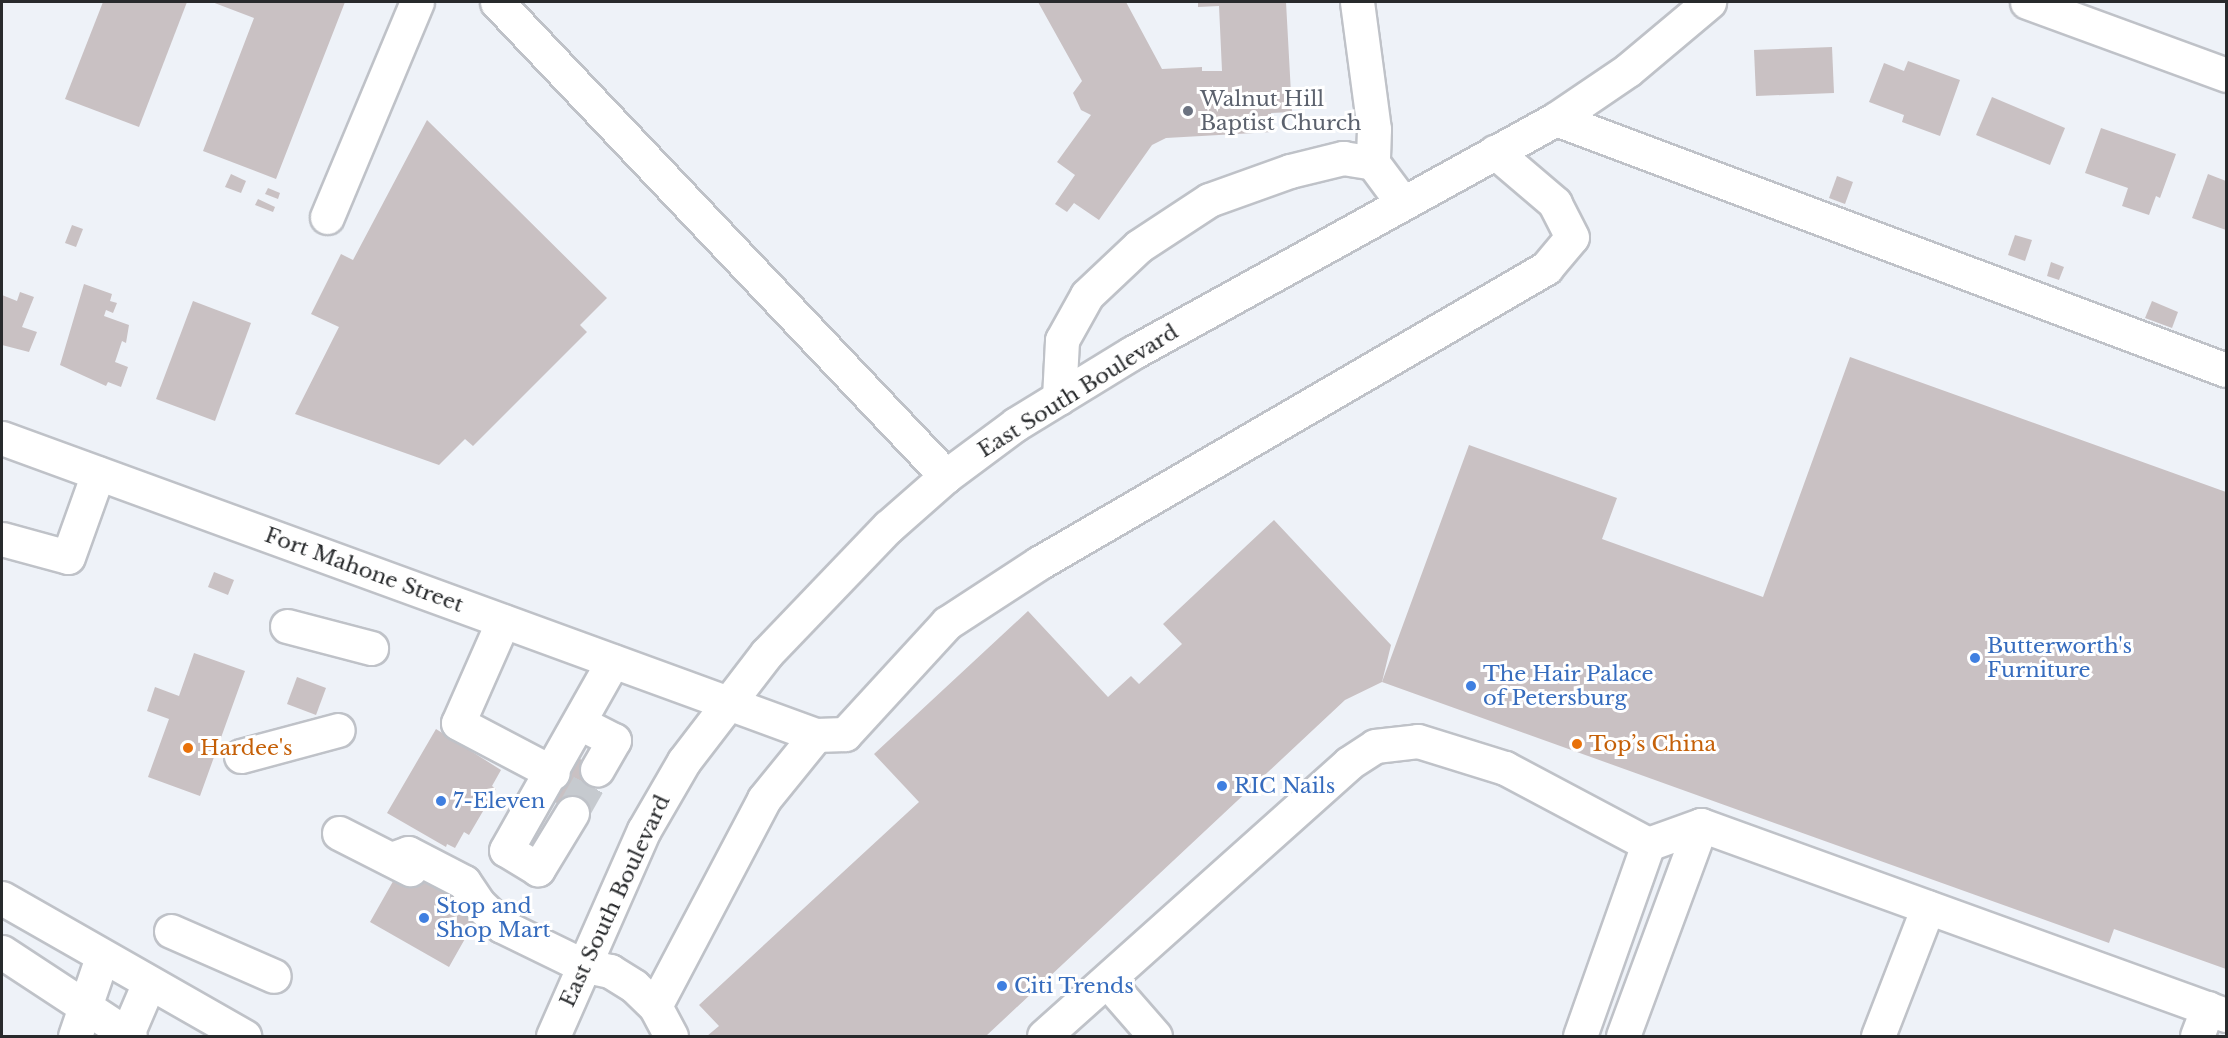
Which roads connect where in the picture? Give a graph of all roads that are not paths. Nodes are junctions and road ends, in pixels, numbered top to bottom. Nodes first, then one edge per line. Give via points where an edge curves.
1 (417, 2) edge
2 (497, 2) edge
3 (1358, 2) edge
4 (1709, 2) edge
5 (2027, 2) edge
6 (528, 15) edge
7 (2226, 75) edge
8 (1556, 119) junction
9 (1495, 152) junction
10 (1372, 163) junction
11 (1402, 202) junction
12 (327, 217) dead end
13 (2226, 370) edge
14 (1059, 398) junction
15 (2, 438) edge
16 (98, 473) junction
17 (946, 476) junction
18 (2, 539) edge
19 (503, 621) junction
20 (287, 626) dead end
21 (371, 648) dead end
22 (613, 661) junction
23 (727, 703) junction
24 (580, 723) junction
25 (338, 730) dead end
26 (816, 735) junction
27 (241, 756) dead end
28 (597, 769) tunnel mouth
29 (553, 773) junction
30 (572, 813) tunnel mouth
31 (1701, 825) junction
32 (339, 833) dead end
33 (1648, 844) junction
34 (391, 859) junction
35 (2, 898) edge
36 (478, 903) junction
37 (1928, 907) junction
38 (171, 931) dead end
39 (2, 952) edge
40 (102, 957) junction
41 (582, 965) junction
42 (274, 976) dead end
43 (1107, 981) junction
44 (148, 985) junction
45 (654, 1006) junction
46 (2211, 1020) edge
47 (80, 1023) edge
48 (128, 1035) edge
49 (244, 1036) edge
50 (553, 1036) edge
51 (671, 1036) edge
52 (1044, 1036) edge
53 (1155, 1036) edge
54 (1580, 1036) edge
55 (1623, 1036) edge
56 (1878, 1036) edge

1 - 12 street
2 - 6 street
3 - 10 street via 1374,129
4 - 8 street, East South Boulevard via 1628,69
5 - 7 street
6 - 17 street
8 - 9 street, East South Boulevard
8 - 13 street
9 - 11 street, East South Boulevard
9 - 26 street via 1555,203 1572,237 1546,268 1039,563 947,623 845,734
10 - 11 street
10 - 14 street via 1343,158 1290,171 1209,200 1139,246 1087,295 1062,340
11 - 14 street, East South Boulevard
14 - 17 street, East South Boulevard
15 - 16 street, Fort Mahone Street
16 - 18 street via 68,557
16 - 19 street, Fort Mahone Street
17 - 23 street, East South Boulevard via 811,603
19 - 22 street, Fort Mahone Street
19 - 29 street via 458,723
20 - 21 street
22 - 23 street, Fort Mahone Street
22 - 24 street
23 - 26 street, Fort Mahone Street
23 - 41 street, East South Boulevard via 684,761 644,830
24 - 28 street via 614,740
24 - 29 street
25 - 27 street
26 - 45 street via 764,799
29 - 30 street via 506,850 538,870
31 - 33 street
31 - 37 street
31 - 55 street
32 - 34 street
33 - 43 street via 1505,768 1418,741 1375,746 1349,763
33 - 54 street
34 - 36 street
34 - 36 street via 408,853 464,882
35 - 40 street
36 - 41 street via 502,926
37 - 46 street
37 - 56 street
38 - 42 street
39 - 47 street
40 - 44 street
40 - 47 street
41 - 45 street via 610,971 634,986
41 - 50 street, East South Boulevard
43 - 52 street
43 - 53 street
44 - 48 street
44 - 49 street
45 - 51 street
47 - 48 street

